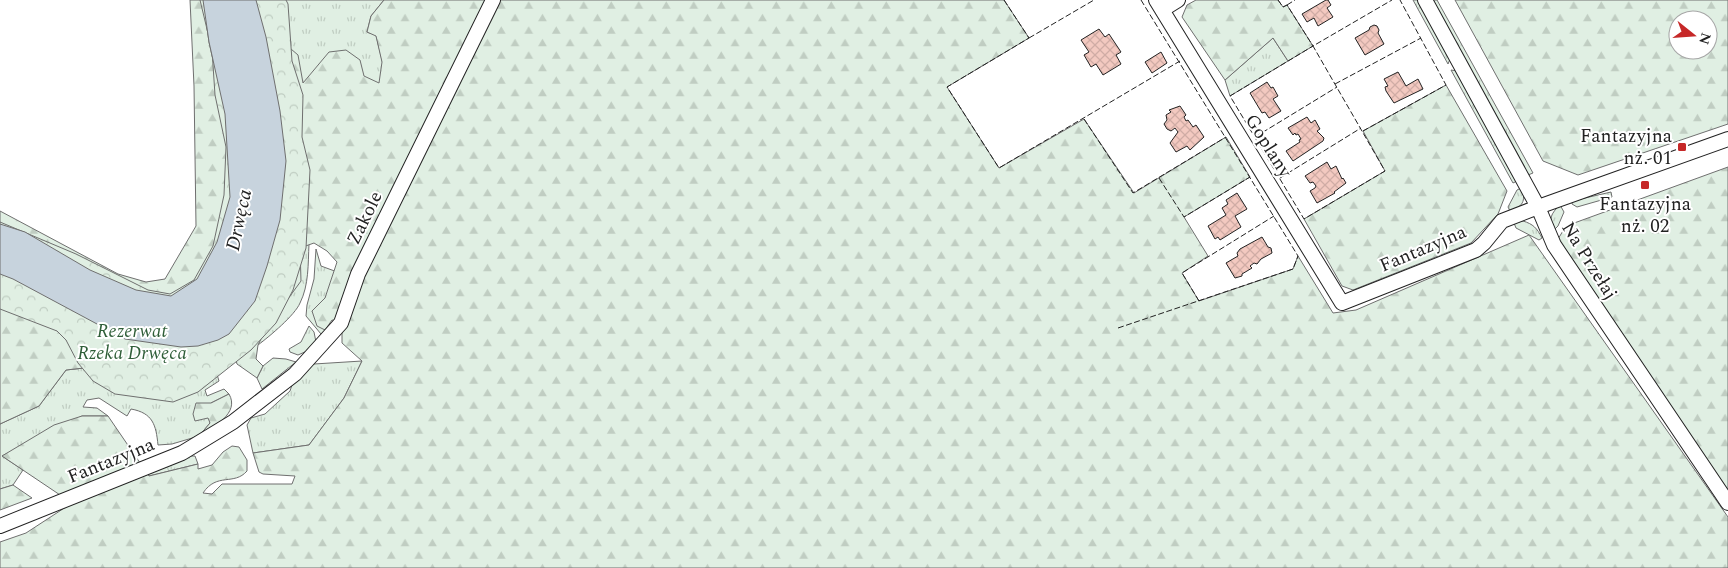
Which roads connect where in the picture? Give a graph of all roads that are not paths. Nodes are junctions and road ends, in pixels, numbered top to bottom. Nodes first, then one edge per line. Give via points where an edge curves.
1 (493, 0) edge
2 (1178, 0) edge
3 (1424, 0) edge
4 (1159, 5) edge
5 (1728, 139) edge
6 (1538, 206) junction
7 (1342, 303) joint
8 (233, 422) joint
9 (1728, 503) edge
10 (0, 526) edge

1 - 8 street, Zakole via 358,274 341,323 295,374
2 - 4 street, Goplany
3 - 6 street, Na Przełaj
4 - 7 street, Goplany
5 - 6 street, Fantazyjna
6 - 7 street, Fantazyjna via 1502,221 1476,250
6 - 9 street, Na Przełaj via 1554,245
8 - 10 street, Fantazyjna via 182,453

